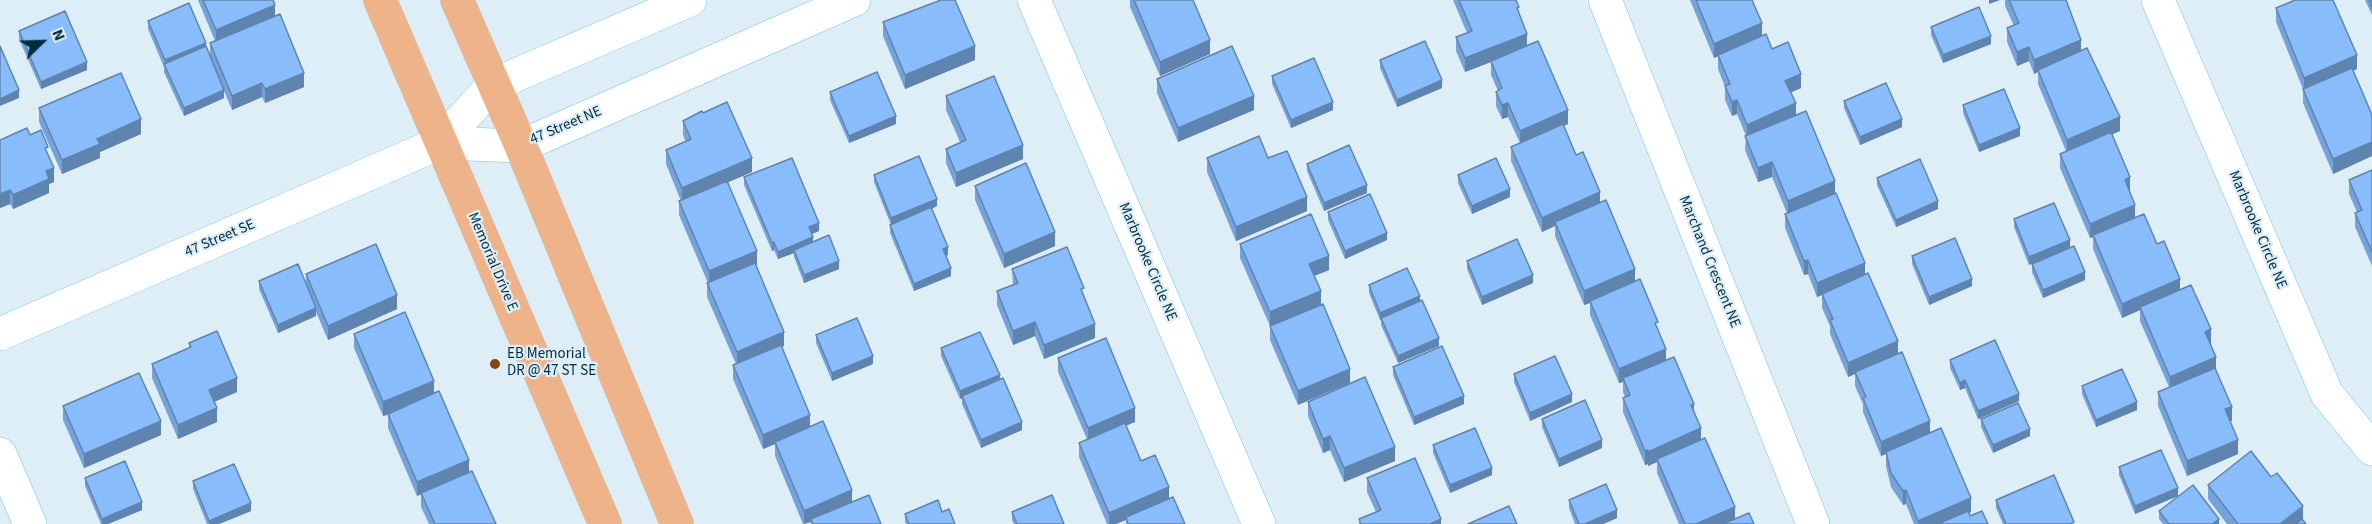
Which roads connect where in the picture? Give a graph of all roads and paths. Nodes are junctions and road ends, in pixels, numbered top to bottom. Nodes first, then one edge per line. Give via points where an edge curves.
1 (380, 0) edge
2 (457, 0) edge
3 (690, 0) edge
4 (854, 0) edge
5 (1034, 0) edge
6 (1605, 0) edge
7 (2158, 0) edge
8 (493, 85) junction
9 (440, 143) junction
10 (520, 146) junction
11 (0, 334) edge
12 (2372, 449) edge
13 (0, 454) edge
14 (30, 524) edge
15 (605, 524) edge
16 (677, 524) edge
17 (1259, 524) edge
18 (1813, 524) edge

1 - 9 main road, Memorial Drive E
2 - 8 main road
3 - 8 street
4 - 10 street, 47 Street NE
5 - 17 street, Marbrooke Circle NE
6 - 18 street, Marchand Crescent NE
7 - 12 street, Marbrooke Circle NE via 2327,394
8 - 9 street
8 - 10 main road
9 - 10 street, 47 Street NE
9 - 11 street, 47 Street SE
9 - 15 main road, Memorial Drive E
10 - 16 main road
13 - 14 street

